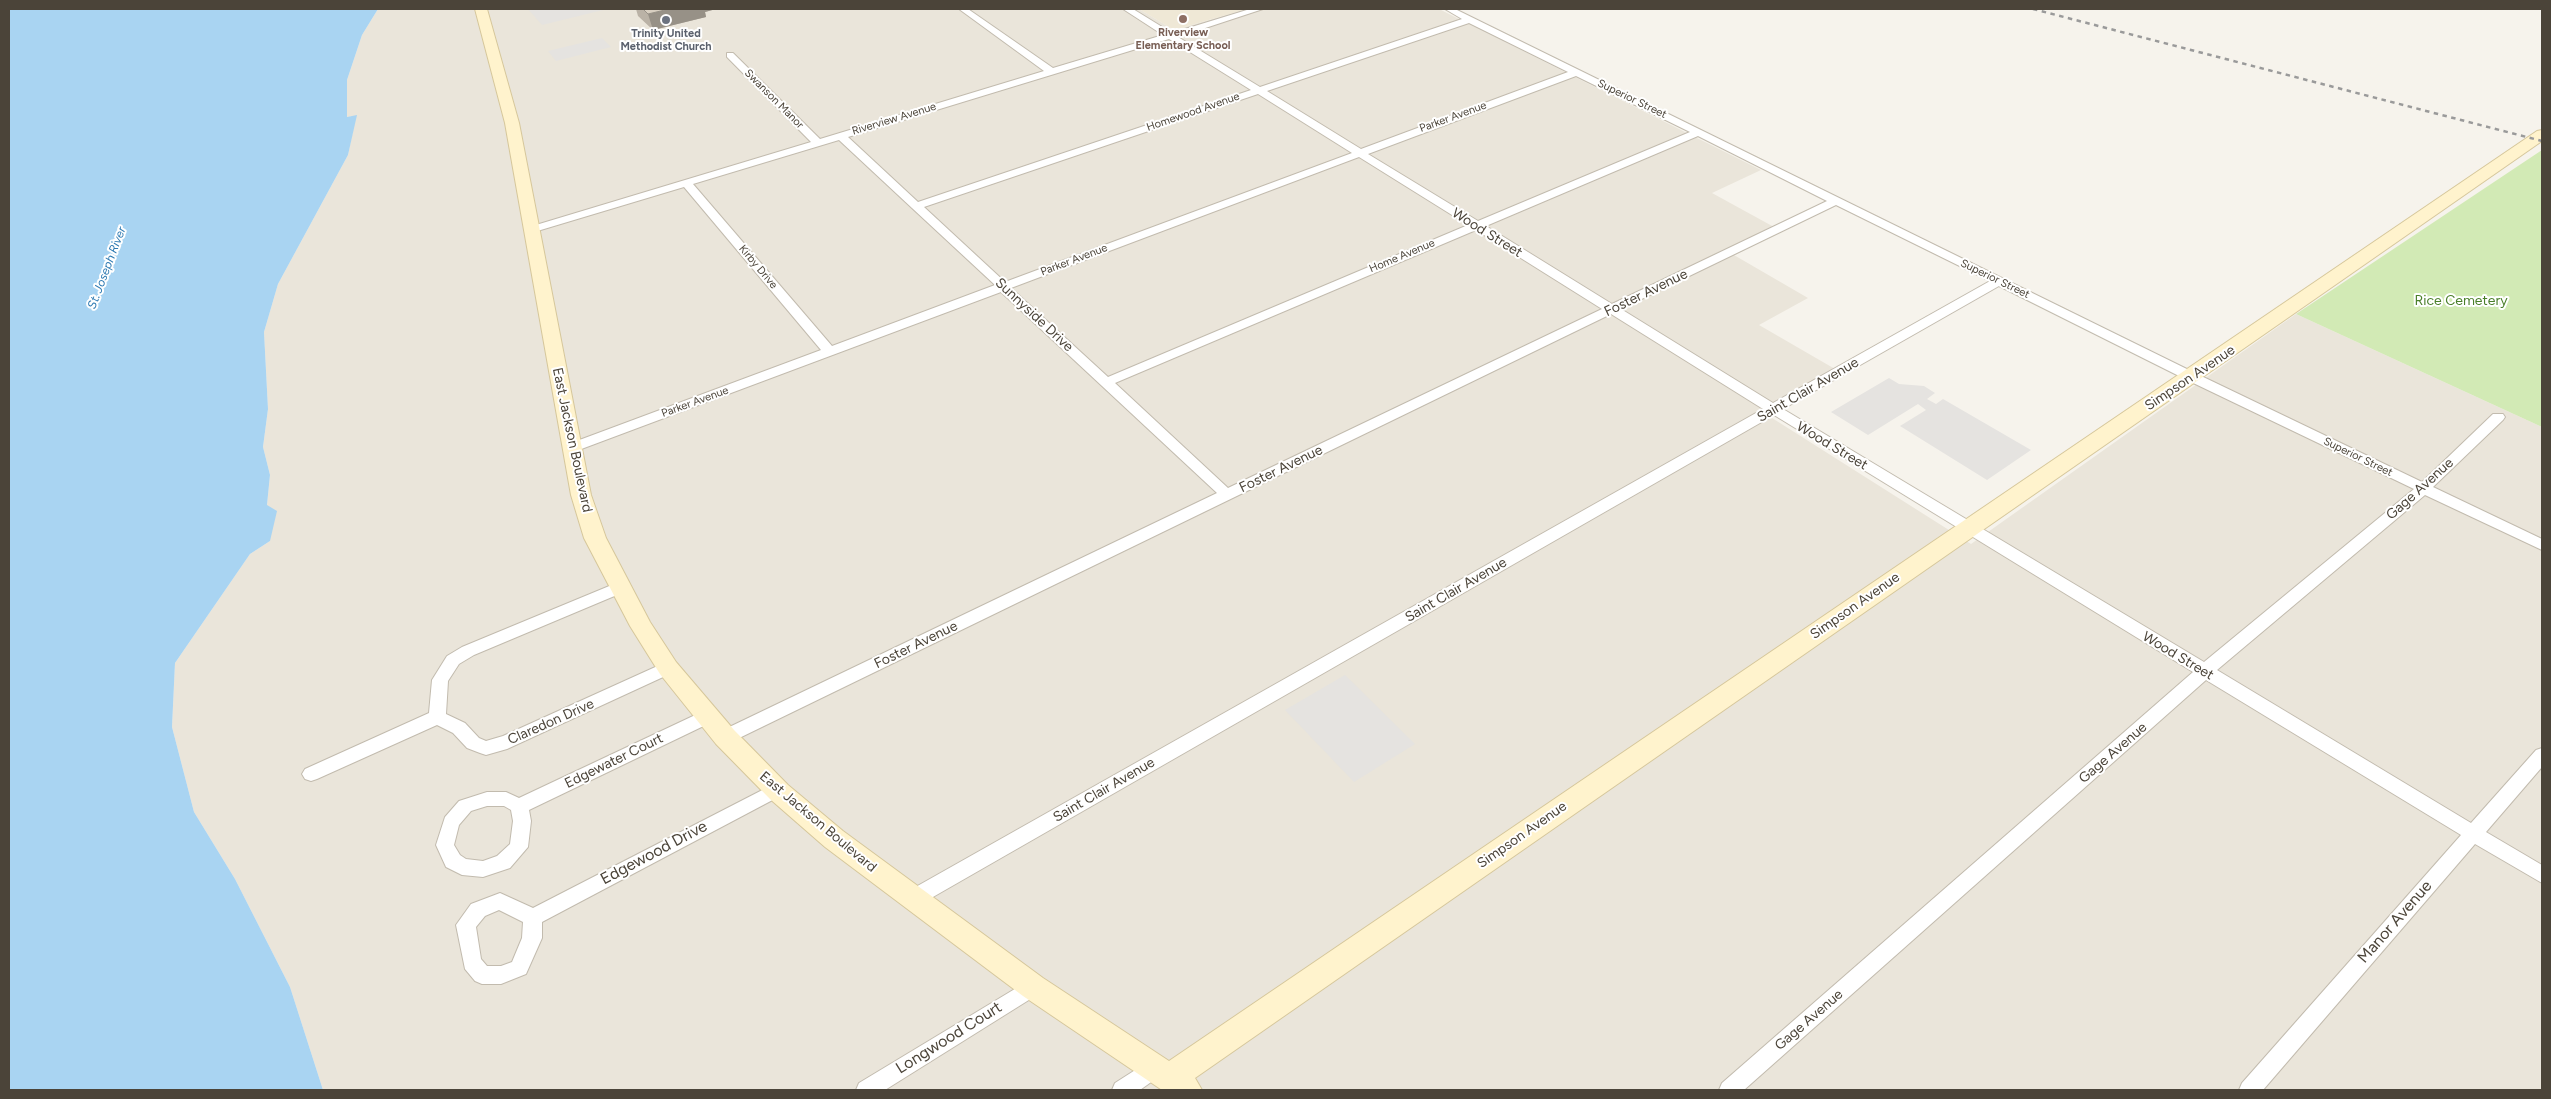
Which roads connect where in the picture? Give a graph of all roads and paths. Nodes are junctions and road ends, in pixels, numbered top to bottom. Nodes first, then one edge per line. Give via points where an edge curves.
1 (481, 9) edge
2 (963, 9) edge
3 (1127, 9) edge
4 (1259, 9) edge
5 (1449, 9) edge
6 (1471, 19) junction
7 (1170, 36) junction
8 (730, 55) dead end
9 (1050, 71) junction
10 (1577, 72) junction
11 (1258, 90) junction
12 (1699, 132) junction
13 (2542, 134) edge
14 (840, 135) junction
15 (818, 142) junction
16 (1358, 153) junction
17 (686, 183) junction
18 (1837, 200) junction
19 (916, 206) junction
20 (1475, 226) junction
21 (530, 230) junction
22 (2000, 281) junction
23 (1003, 287) junction
24 (1611, 310) junction
25 (830, 352) junction
26 (2192, 377) junction
27 (1106, 382) junction
28 (1773, 410) junction
29 (2498, 417) dead end
30 (571, 448) junction
31 (2423, 488) junction
32 (1227, 495) junction
33 (1968, 528) junction
34 (2542, 545) edge
35 (619, 588) junction
36 (668, 668) junction
37 (2204, 672) junction
38 (708, 716) junction
39 (437, 717) junction
40 (725, 737) junction
41 (2542, 755) edge
42 (311, 774) dead end
43 (776, 790) junction
44 (520, 806) junction
45 (2473, 833) junction
46 (2542, 875) edge
47 (912, 899) junction
48 (533, 917) dead end
49 (1033, 986) junction
50 (1170, 1079) edge
51 (866, 1090) edge
52 (1122, 1090) edge
53 (1730, 1090) edge
54 (2249, 1090) edge

1 - 21 street, East Jackson Boulevard via 512,123
2 - 9 street
3 - 7 street, Wood Street
4 - 7 street, Riverview Avenue
5 - 6 street, Superior Street
6 - 10 street, Superior Street
6 - 11 street, Homewood Avenue
7 - 9 street, Riverview Avenue
7 - 11 street, Wood Street
8 - 15 street, Swanson Manor
9 - 14 street, Riverview Avenue
10 - 12 street, Superior Street
10 - 16 street, Parker Avenue
11 - 16 street, Wood Street
11 - 19 street, Homewood Avenue
12 - 18 street, Superior Street
12 - 20 street, Home Avenue
13 - 26 street, Simpson Avenue
14 - 15 street, Riverview Avenue
14 - 19 street, Sunnyside Drive
15 - 17 street, Riverview Avenue
16 - 20 street, Wood Street
16 - 23 street, Parker Avenue
17 - 21 street, Riverview Avenue
17 - 25 street, Kirby Drive
18 - 22 street, Superior Street
18 - 24 street, Foster Avenue
19 - 23 street, Sunnyside Drive
20 - 24 street, Wood Street
20 - 27 street, Home Avenue
21 - 30 street, East Jackson Boulevard
22 - 26 street, Superior Street
22 - 28 street, Saint Clair Avenue
23 - 25 street, Parker Avenue
23 - 27 street, Sunnyside Drive
24 - 28 street, Wood Street
24 - 32 street, Foster Avenue
25 - 30 street, Parker Avenue
26 - 31 street, Superior Street
26 - 33 street, Simpson Avenue
27 - 32 street, Sunnyside Drive
28 - 33 street, Wood Street
28 - 47 street, Saint Clair Avenue
29 - 31 street, Gage Avenue
30 - 35 street, East Jackson Boulevard via 594,534
31 - 34 street, Superior Street
31 - 37 street, Gage Avenue
32 - 40 street, Foster Avenue
33 - 37 street, Wood Street
33 - 50 street, Simpson Avenue
35 - 36 street, East Jackson Boulevard
35 - 39 street via 453,660 440,680
36 - 38 street, East Jackson Boulevard
36 - 39 street, Claredon Drive via 507,742 486,748 473,743 459,728
37 - 45 street, Wood Street
37 - 53 street, Gage Avenue
38 - 40 street, East Jackson Boulevard
38 - 44 street, Edgewater Court
39 - 42 street
40 - 43 street, East Jackson Boulevard
41 - 45 street, Manor Avenue
43 - 47 street, East Jackson Boulevard
43 - 48 street, Edgewood Drive
44 - 44 street via 506,799 465,806 451,822 445,845 452,861 462,867 483,869 503,862 519,847
45 - 46 street, Wood Street
45 - 54 street, Manor Avenue
47 - 49 street, East Jackson Boulevard
49 - 50 street, East Jackson Boulevard
49 - 51 street, Longwood Court
50 - 52 street

